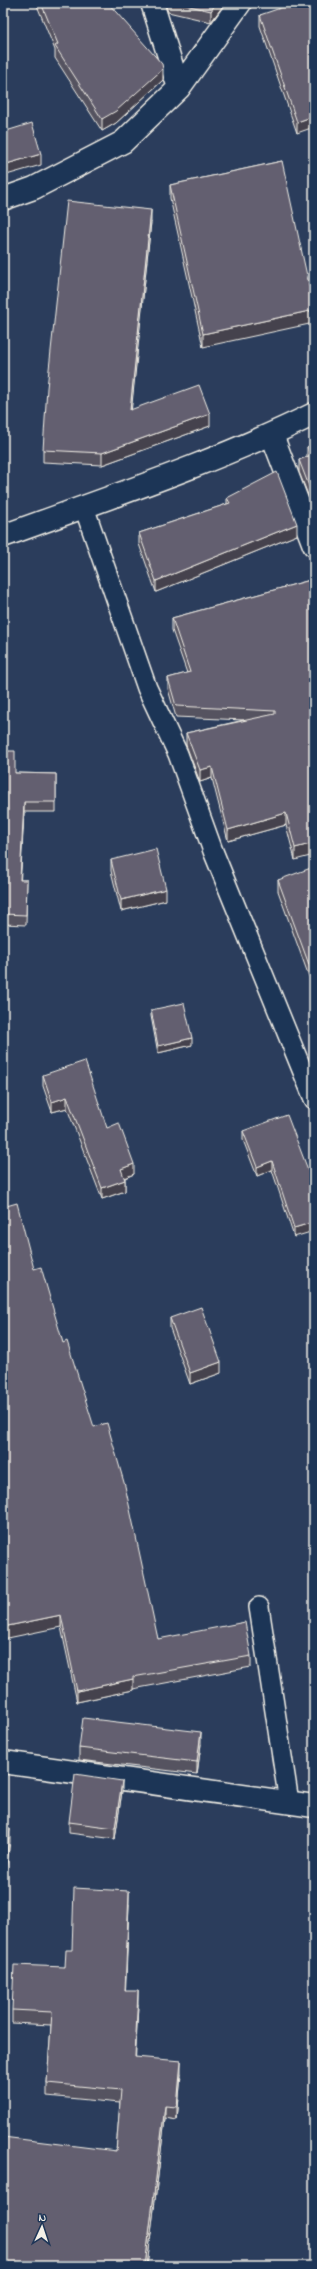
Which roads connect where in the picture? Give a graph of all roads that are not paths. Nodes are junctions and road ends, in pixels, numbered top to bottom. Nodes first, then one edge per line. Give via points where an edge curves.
1 (152, 3) edge
2 (240, 3) edge
3 (179, 88) junction
4 (3, 199) edge
5 (314, 414) edge
6 (272, 434) junction
7 (84, 507) junction
8 (3, 536) edge
9 (314, 544) edge
10 (314, 1099) edge
11 (259, 1607) dead end
12 (3, 1762) edge
13 (289, 1802) junction
14 (314, 1806) edge

1 - 3 street
2 - 3 street
3 - 4 street via 123,142 34,188
5 - 6 street
6 - 7 street
6 - 9 street
7 - 8 street
7 - 10 lane via 147,688 178,754 213,851
11 - 13 lane
12 - 13 street
13 - 14 street

